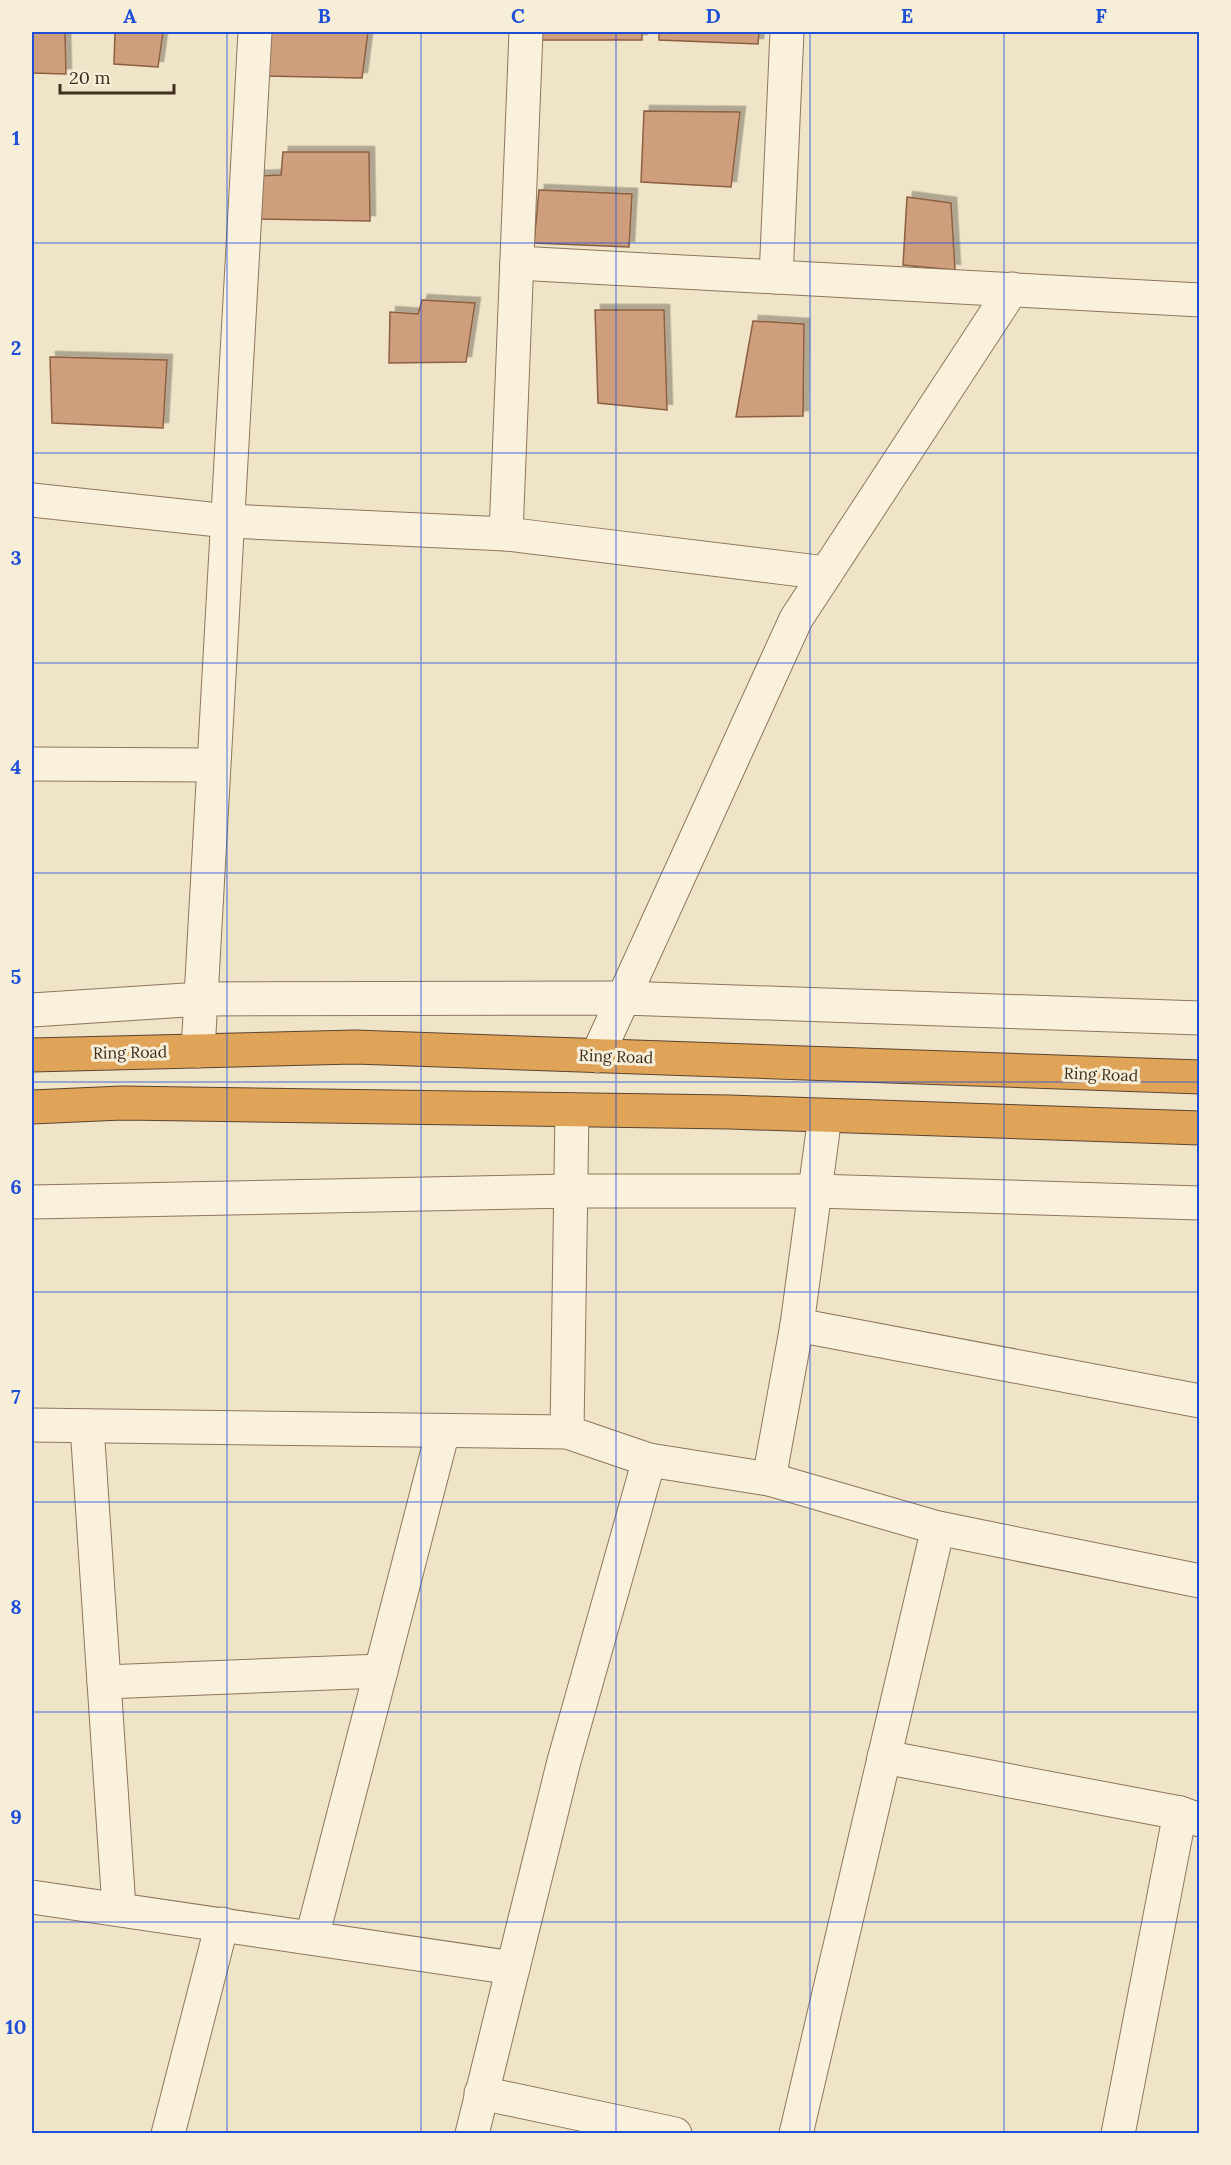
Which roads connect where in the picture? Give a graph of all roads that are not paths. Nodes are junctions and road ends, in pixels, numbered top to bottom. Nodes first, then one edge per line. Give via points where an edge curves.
1 (255, 32) edge
2 (526, 32) edge
3 (787, 32) edge
4 (517, 263) junction
5 (776, 277) junction
6 (1012, 289) junction
7 (1200, 300) edge
8 (32, 500) edge
9 (228, 521) junction
10 (506, 534) junction
11 (826, 573) junction
12 (32, 764) edge
13 (213, 765) junction
14 (623, 998) junction
15 (201, 999) junction
16 (32, 1010) edge
17 (1200, 1018) edge
18 (198, 1051) junction
19 (32, 1055) edge
20 (597, 1056) junction
21 (1200, 1077) edge
22 (32, 1107) edge
23 (572, 1110) junction
24 (825, 1116) junction
25 (1200, 1128) edge
26 (571, 1191) junction
27 (815, 1191) junction
28 (32, 1202) edge
29 (1200, 1203) edge
30 (797, 1325) junction
31 (1200, 1401) edge
32 (32, 1425) edge
33 (87, 1426) junction
34 (443, 1431) junction
35 (567, 1432) junction
36 (649, 1460) junction
37 (769, 1479) junction
38 (938, 1528) junction
39 (1200, 1581) edge
40 (381, 1671) junction
41 (104, 1682) junction
42 (884, 1756) junction
43 (1190, 1817) edge
44 (32, 1897) edge
45 (119, 1908) junction
46 (222, 1924) junction
47 (312, 1937) junction
48 (513, 1968) junction
49 (481, 2093) junction
50 (168, 2133) edge
51 (472, 2133) edge
52 (675, 2133) edge
53 (796, 2133) edge
54 (1118, 2133) edge

1 - 9 street
2 - 4 street
3 - 5 street
4 - 5 street
4 - 10 street
5 - 6 street
6 - 7 street
6 - 11 street
8 - 9 street
9 - 10 street
9 - 13 street
10 - 11 street
11 - 14 street via 796,619
12 - 13 street
13 - 15 street
14 - 15 street
14 - 17 street
14 - 20 street
15 - 16 street
15 - 18 street
18 - 19 highway, Ring Road
18 - 20 highway, Ring Road via 355,1047
20 - 21 highway, Ring Road
22 - 23 highway via 122,1104
23 - 24 highway
23 - 26 street
24 - 25 highway
24 - 27 street
26 - 27 street
26 - 28 street
26 - 35 street
27 - 29 street
27 - 30 street
30 - 31 street
30 - 37 street
32 - 33 street
33 - 34 street
33 - 41 street
34 - 35 street
34 - 40 street
35 - 36 street
36 - 37 street
36 - 48 street via 564,1761
37 - 38 street
38 - 39 street
38 - 42 street
40 - 41 street
40 - 47 street
41 - 45 street
42 - 43 street
42 - 53 street
43 - 54 street
44 - 45 street
45 - 46 street
46 - 47 street
46 - 50 street
47 - 48 street
48 - 49 street
49 - 51 street
49 - 52 street

